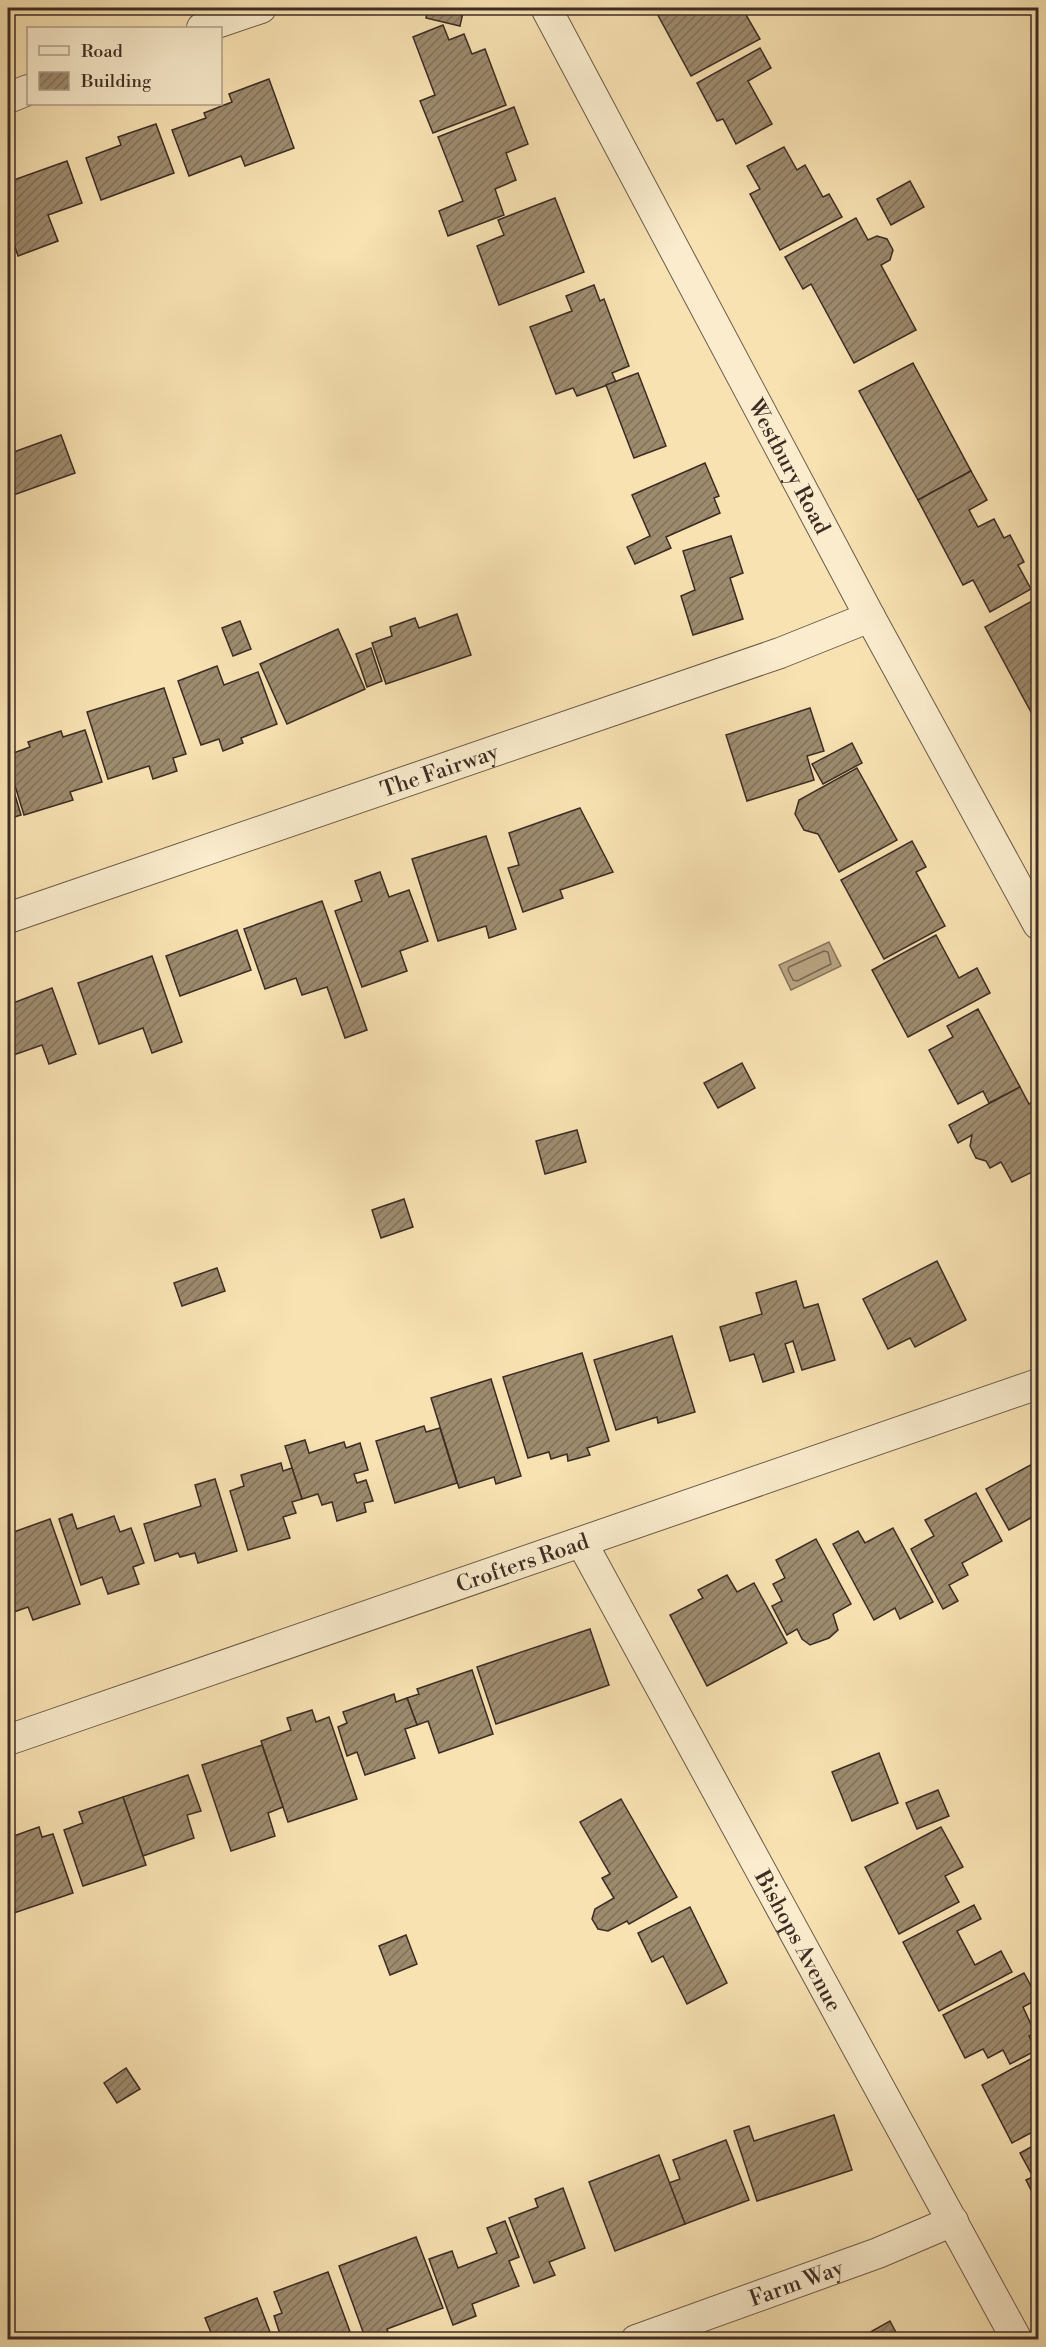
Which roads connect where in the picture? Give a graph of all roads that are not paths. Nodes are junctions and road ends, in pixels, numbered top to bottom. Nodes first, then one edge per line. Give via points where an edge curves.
1 (261, 8) edge
2 (546, 8) edge
3 (205, 27) edge
4 (27, 90) edge
5 (8, 98) edge
6 (870, 618) junction
7 (8, 918) edge
8 (1038, 924) edge
9 (1038, 1384) edge
10 (582, 1543) junction
11 (8, 1740) edge
12 (953, 2221) junction
13 (636, 2340) edge
14 (1017, 2340) edge

1 - 3 street
2 - 6 street, Westbury Road
4 - 5 street
6 - 7 street, The Fairway via 780,653
6 - 8 street, Westbury Road
9 - 10 street, Crofters Road
10 - 11 street, Crofters Road
10 - 12 street, Bishops Avenue
12 - 13 street, Farm Way via 878,2253
12 - 14 street, Bishops Avenue

